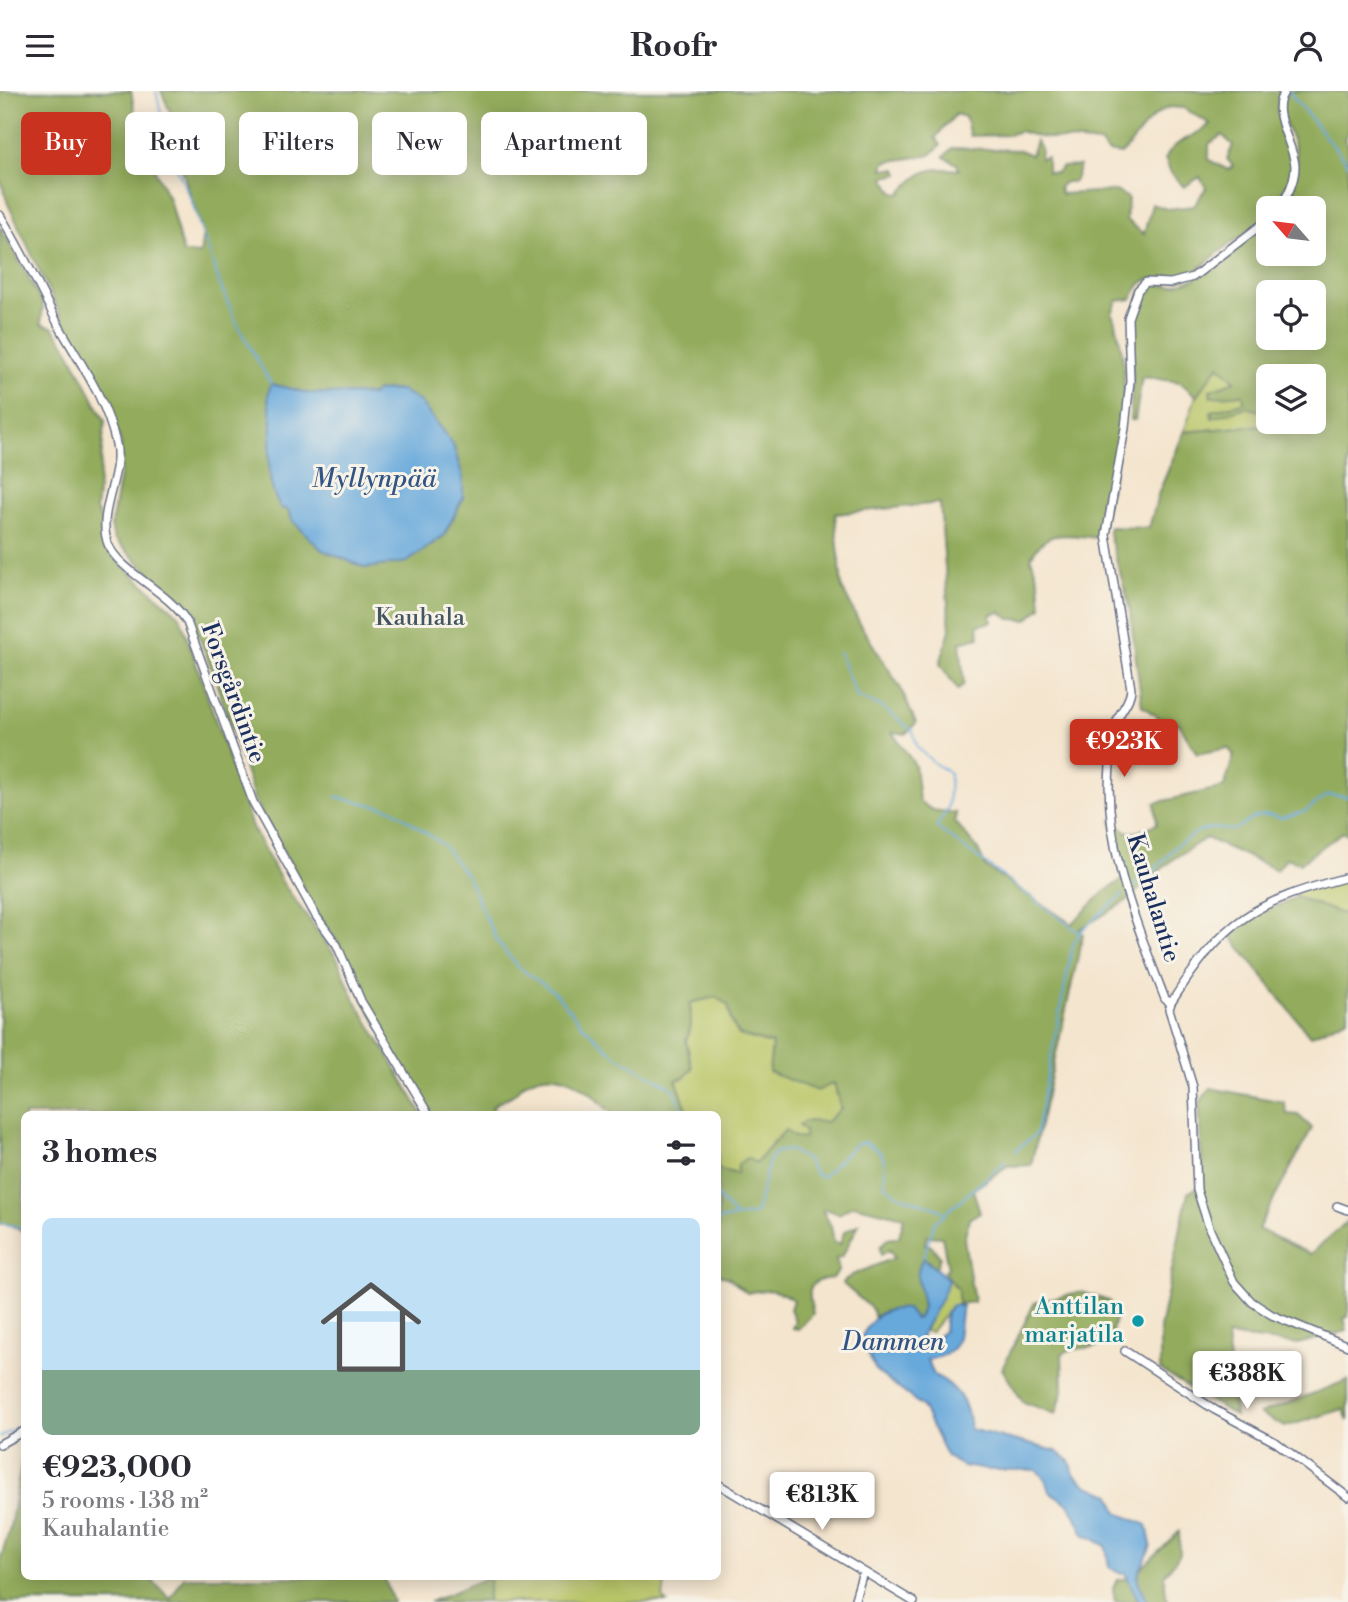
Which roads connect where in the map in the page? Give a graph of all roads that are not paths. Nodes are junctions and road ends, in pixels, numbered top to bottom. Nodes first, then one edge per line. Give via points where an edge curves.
1 (1285, 91) edge
2 (1287, 196) edge
3 (0, 215) edge
4 (1256, 229) edge
5 (1348, 877) edge
6 (1171, 1003) junction
7 (427, 1111) edge
8 (1337, 1206) dead end
9 (1348, 1210) edge
10 (1348, 1346) edge
11 (1125, 1351) dead end
12 (21, 1433) edge
13 (0, 1444) edge
14 (721, 1486) edge
15 (1348, 1497) edge
16 (863, 1572) junction
17 (854, 1602) edge
18 (914, 1602) edge

1 - 2 street via 1279,109 1295,170
3 - 7 street, Forsgårdintie via 106,410 117,454 107,543 116,557 174,603 187,622 253,802 316,916 337,944 360,1001
4 - 6 street, Kauhalantie via 1193,277 1142,285 1128,318 1130,381 1106,535 1131,689 1114,735 1110,807 1131,909 1165,999
5 - 6 street via 1295,891 1246,914 1219,937
6 - 10 street, Kauhalantie via 1193,1087 1198,1190 1234,1282 1272,1315
8 - 9 street
11 - 15 street via 1215,1410 1277,1443
12 - 13 street
14 - 16 street
16 - 17 street
16 - 18 street

